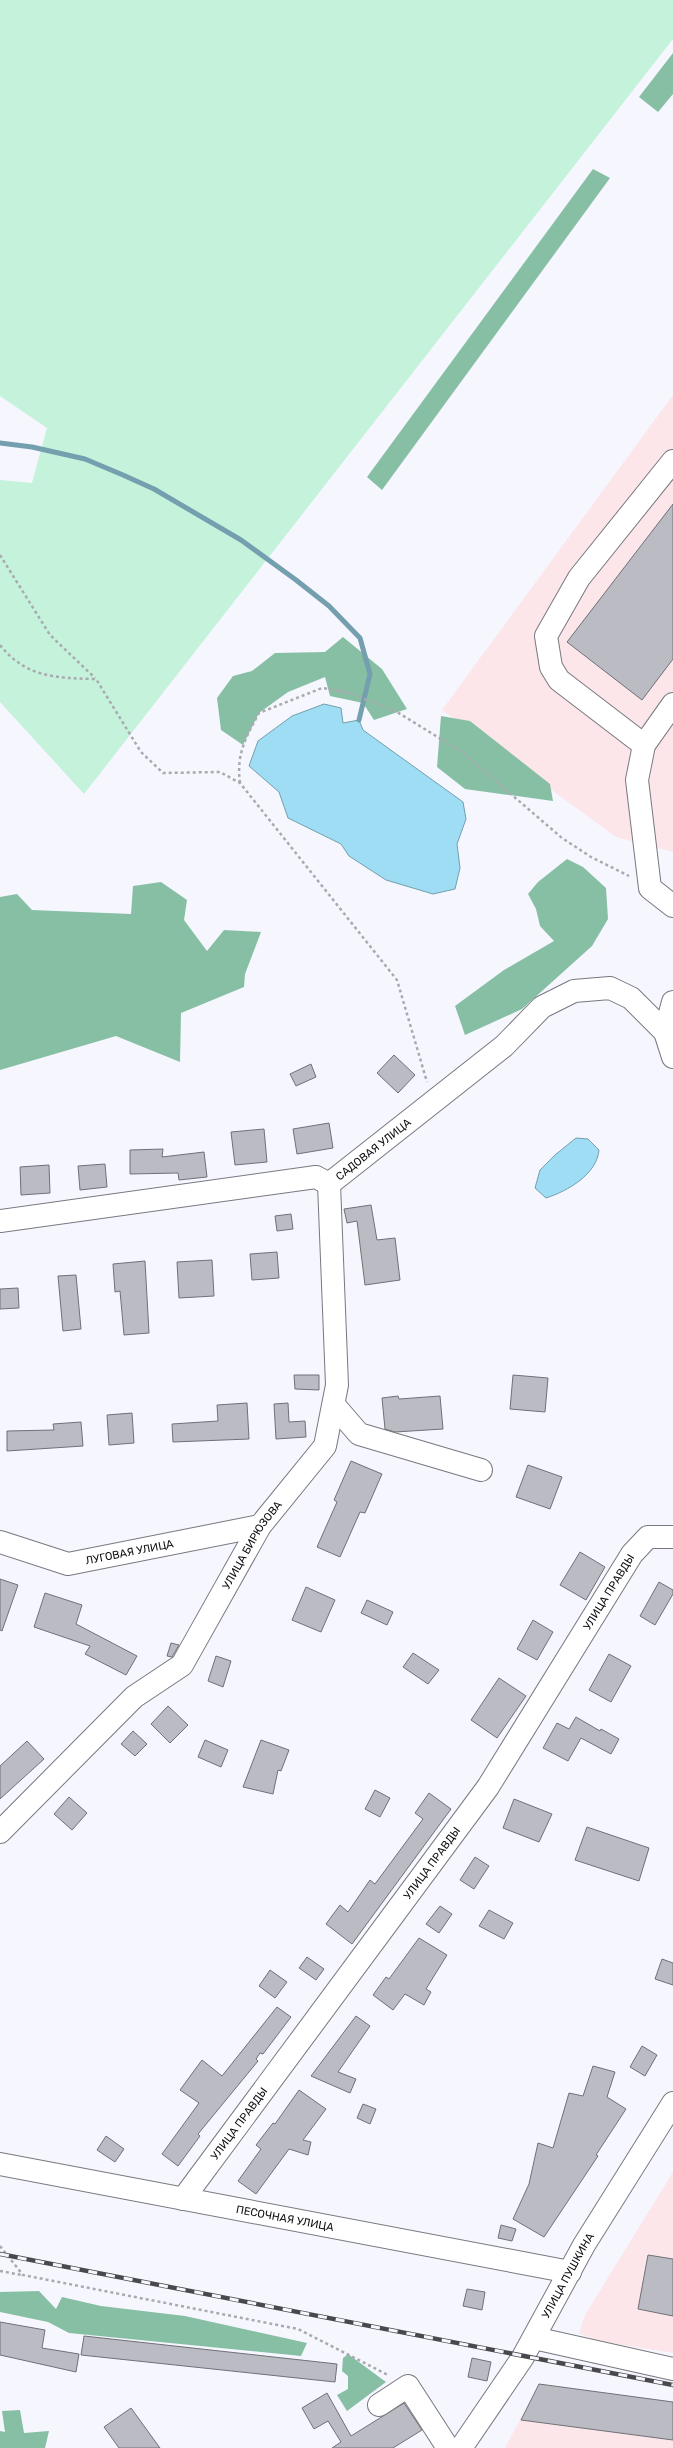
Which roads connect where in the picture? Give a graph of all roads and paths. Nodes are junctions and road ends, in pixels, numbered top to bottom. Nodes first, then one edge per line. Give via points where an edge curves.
1 (673, 461) edge
2 (0, 555) edge
3 (0, 645) edge
4 (96, 679) junction
5 (673, 704) edge
6 (644, 745) junction
7 (240, 783) junction
8 (650, 888) junction
9 (673, 906) edge
10 (673, 1002) edge
11 (665, 1032) junction
12 (673, 1057) edge
13 (433, 1102) junction
14 (329, 1184) junction
15 (0, 1221) edge
16 (334, 1405) junction
17 (480, 1470) dead end
18 (260, 1526) junction
19 (673, 1537) edge
20 (0, 1542) edge
21 (0, 1832) edge
22 (673, 2103) edge
23 (0, 2164) edge
24 (183, 2198) junction
25 (0, 2246) edge
26 (0, 2271) edge
27 (570, 2272) junction
28 (23, 2275) junction
29 (534, 2338) junction
30 (673, 2369) edge
31 (408, 2386) junction
32 (379, 2405) dead end
33 (448, 2448) edge
34 (461, 2448) edge

1 - 6 street via 579,578 546,636 551,667 559,680
2 - 4 path via 50,634
3 - 4 path via 28,670 56,678
4 - 7 path via 141,752 163,773 220,772
5 - 6 street
6 - 8 street via 637,780
7 - 8 path via 238,766 241,753 259,713 322,688 347,692 397,712 427,729 462,752 562,838 591,857
7 - 13 path via 397,980
8 - 9 street
10 - 11 street
11 - 12 street, САДОВАЯ УЛИЦА
11 - 13 street, САДОВАЯ УЛИЦА via 631,998 610,988 574,991 542,1007 504,1046
13 - 14 street, САДОВАЯ УЛИЦА
14 - 15 street, САДОВАЯ УЛИЦА via 316,1177
14 - 16 street, УЛИЦА БИРЮЗОВА via 337,1385
16 - 17 street via 359,1434
16 - 18 street, УЛИЦА БИРЮЗОВА via 325,1446
18 - 20 street, ЛУГОВАЯ УЛИЦА via 68,1564
18 - 21 street, УЛИЦА БИРЮЗОВА via 182,1665 134,1697
19 - 24 street, УЛИЦА ПРАВДЫ via 648,1537 632,1554 488,1787
22 - 27 street, УЛИЦА ПУШКИНА
23 - 24 street, ПЕСОЧНАЯ УЛИЦА
24 - 27 street, ПЕСОЧНАЯ УЛИЦА
25 - 28 path
26 - 28 path
27 - 29 street, УЛИЦА ПУШКИНА
28 - 31 path via 298,2329
29 - 30 street
29 - 34 street, УЛИЦА ПУШКИНА
31 - 32 street
31 - 33 street

